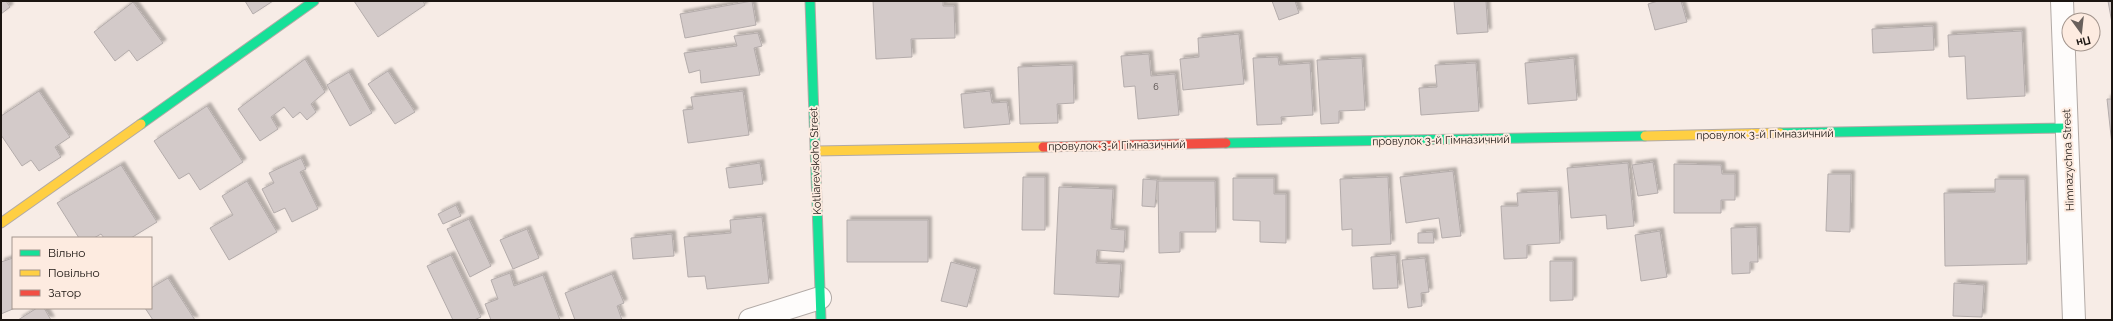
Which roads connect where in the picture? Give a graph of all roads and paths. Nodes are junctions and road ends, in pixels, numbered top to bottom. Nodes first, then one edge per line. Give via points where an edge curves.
1 (314, 1) edge
2 (810, 1) edge
3 (2062, 1) edge
4 (2067, 128) junction
5 (815, 151) junction
6 (1, 223) edge
7 (820, 298) junction
8 (750, 320) edge
9 (821, 320) edge
10 (2074, 320) edge

1 - 6 street
2 - 5 street, Kotliarevskoho Street
3 - 4 street, Himnazychna Street
4 - 5 street, провулок 3-й Гімназичний
4 - 10 street, Himnazychna Street
5 - 7 street, Kotliarevskoho Street
7 - 8 street
7 - 9 street, Kotliarevskoho Street

